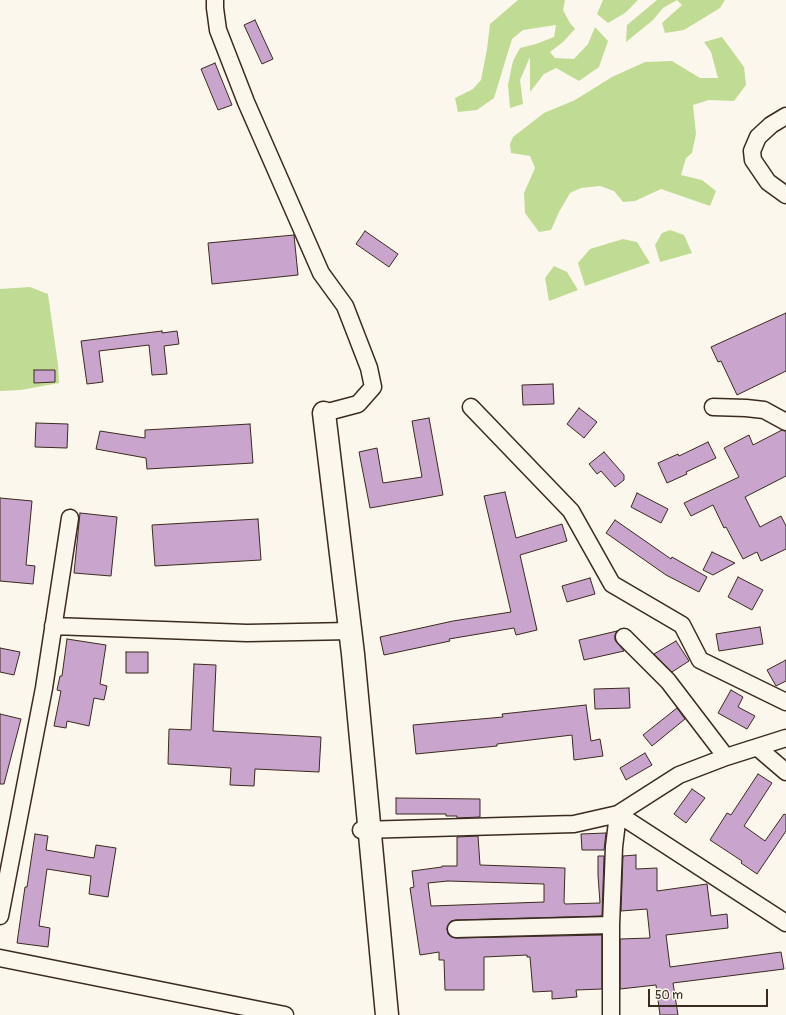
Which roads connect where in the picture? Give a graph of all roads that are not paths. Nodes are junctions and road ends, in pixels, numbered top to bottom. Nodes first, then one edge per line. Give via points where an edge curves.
1 (215, 0) edge
2 (786, 116) edge
3 (786, 195) edge
4 (471, 407) dead end
5 (713, 407) dead end
6 (324, 413) joint
7 (786, 422) edge
8 (70, 518) dead end
9 (54, 626) junction
10 (350, 631) junction
11 (624, 638) dead end
12 (786, 702) edge
13 (786, 738) edge
14 (758, 748) junction
15 (726, 756) junction
16 (786, 772) edge
17 (618, 814) junction
18 (361, 830) dead end
19 (0, 916) edge
20 (786, 923) edge
21 (610, 925) junction
22 (456, 929) dead end
23 (0, 958) edge
24 (285, 1015) edge
25 (387, 1015) edge
26 (611, 1015) edge

1 - 6 street via 218,30 246,102 321,273 345,306 369,368 373,387 358,404
2 - 3 street via 758,137 752,151 754,160 768,182
4 - 12 street via 571,511 612,584 682,625 700,660
5 - 7 street via 764,410
6 - 10 main road
8 - 9 street
9 - 10 street via 247,632
9 - 19 street
10 - 25 main road
11 - 15 street via 668,681
13 - 14 street
14 - 15 street
14 - 16 street
15 - 17 street via 680,775
17 - 18 street via 574,824
17 - 20 street
17 - 21 street
21 - 22 street
21 - 26 street
23 - 24 street

